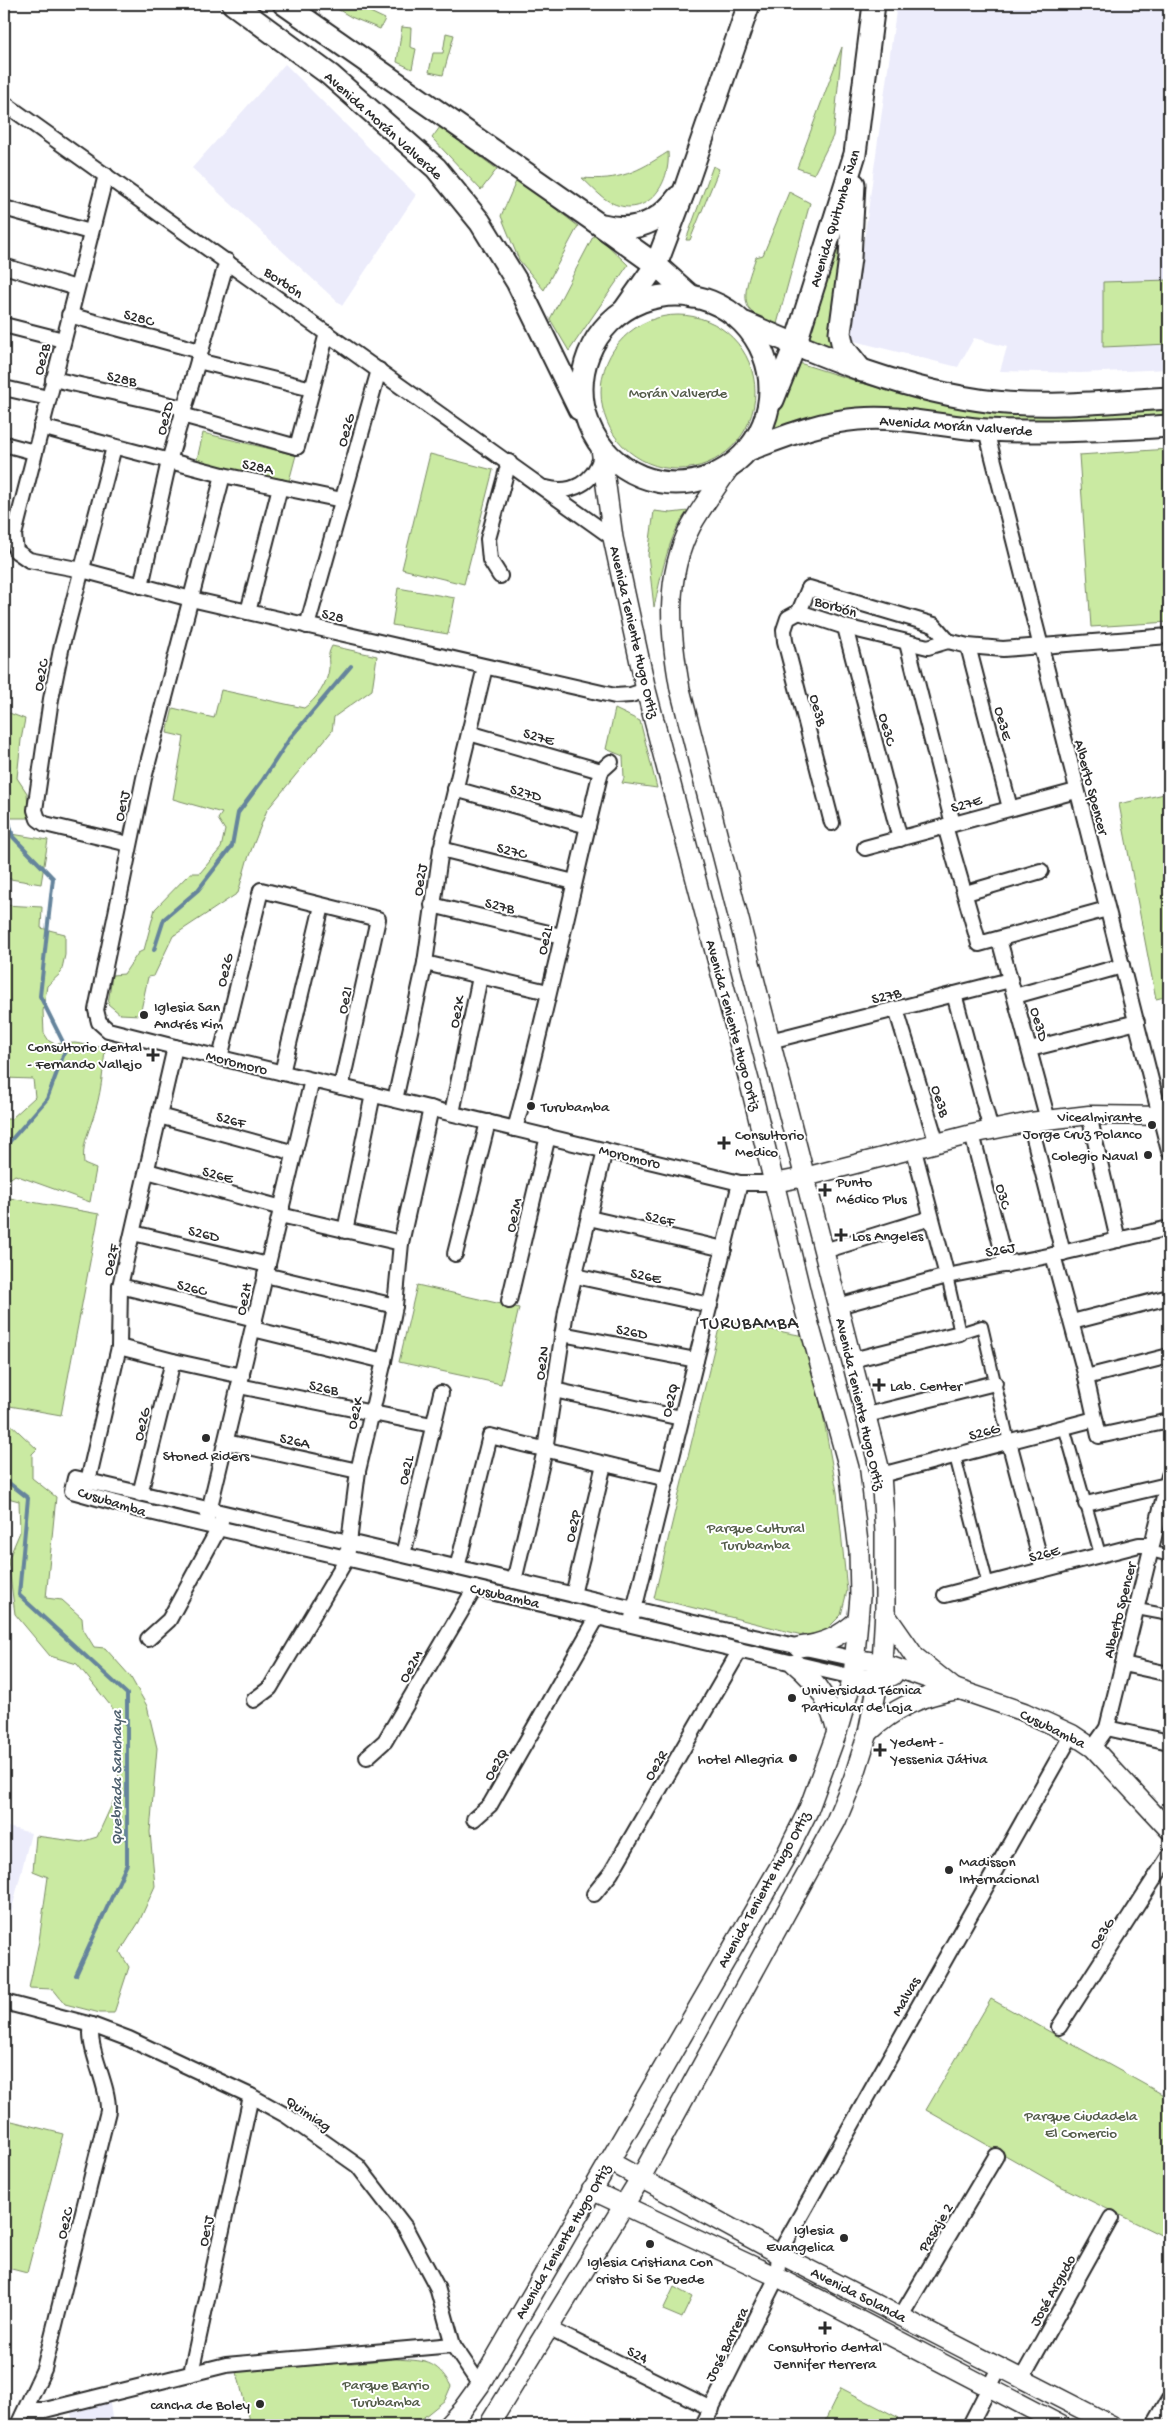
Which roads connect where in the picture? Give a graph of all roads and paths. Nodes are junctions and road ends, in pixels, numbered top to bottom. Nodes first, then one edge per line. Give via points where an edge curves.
1 (233, 4) edge
2 (284, 4) edge
3 (749, 4) edge
4 (874, 4) edge
5 (4, 106) edge
6 (855, 154) junction
7 (106, 175) junction
8 (686, 186) junction
9 (4, 208) edge
10 (600, 224) junction
11 (90, 232) junction
12 (226, 261) junction
13 (656, 265) junction
14 (4, 266) edge
15 (76, 288) junction
16 (692, 297) junction
17 (624, 311) junction
18 (69, 316) junction
19 (742, 322) junction
20 (4, 325) edge
21 (327, 332) junction
22 (63, 340) junction
23 (795, 345) junction
24 (199, 356) junction
25 (379, 370) junction
26 (862, 371) junction
27 (53, 379) junction
28 (4, 388) edge
29 (312, 389) junction
30 (48, 398) junction
31 (1169, 398) edge
32 (183, 412) junction
33 (763, 426) junction
34 (1169, 426) edge
35 (41, 427) junction
36 (986, 430) junction
37 (4, 444) edge
38 (598, 446) junction
39 (114, 447) junction
40 (748, 450) junction
41 (34, 452) junction
42 (170, 461) junction
43 (509, 462) junction
44 (729, 468) junction
45 (223, 474) junction
46 (280, 487) junction
47 (545, 488) junction
48 (342, 500) junction
49 (613, 538) junction
50 (16, 551) joint
51 (82, 570) junction
52 (500, 576) dead end
53 (141, 586) junction
54 (191, 599) junction
55 (248, 612) junction
56 (799, 612) junction
57 (308, 626) junction
58 (845, 627) junction
59 (1169, 636) edge
60 (948, 641) junction
61 (908, 643) junction
62 (968, 646) junction
63 (1040, 646) junction
64 (485, 667) junction
65 (646, 690) junction
66 (468, 733) junction
67 (606, 767) joint
68 (455, 789) junction
69 (1076, 791) junction
70 (1010, 808) junction
71 (832, 823) dead end
72 (949, 825) junction
73 (588, 826) junction
74 (900, 839) junction
75 (129, 844) junction
76 (865, 848) dead end
77 (441, 849) junction
78 (1041, 871) dead end
79 (574, 882) junction
80 (966, 893) junction
81 (432, 905) junction
82 (322, 906) junction
83 (1107, 909) junction
84 (561, 936) junction
85 (998, 939) junction
86 (425, 963) junction
87 (1122, 966) junction
88 (480, 977) junction
89 (1010, 980) junction
90 (548, 992) junction
91 (954, 994) junction
92 (1015, 996) junction
93 (896, 1009) junction
94 (99, 1022) joint
95 (1136, 1022) junction
96 (770, 1041) junction
97 (175, 1047) junction
98 (1030, 1049) junction
99 (220, 1058) junction
100 (282, 1073) junction
101 (312, 1080) junction
102 (341, 1087) junction
103 (373, 1094) junction
104 (395, 1100) junction
105 (431, 1108) junction
106 (452, 1114) junction
107 (159, 1116) junction
108 (1089, 1116) junction
109 (1164, 1117) edge
110 (1048, 1120) junction
111 (488, 1122) junction
112 (1030, 1122) junction
113 (516, 1129) junction
114 (991, 1130) junction
115 (972, 1134) junction
116 (548, 1136) junction
117 (937, 1144) junction
118 (605, 1150) junction
119 (914, 1150) junction
120 (1169, 1151) edge
121 (295, 1153) junction
122 (147, 1171) junction
123 (805, 1177) junction
124 (740, 1183) junction
125 (774, 1183) junction
126 (281, 1211) junction
127 (590, 1218) junction
128 (931, 1218) junction
129 (1169, 1228) edge
130 (345, 1231) junction
131 (133, 1233) junction
132 (1118, 1240) junction
133 (401, 1243) junction
134 (724, 1249) junction
135 (824, 1251) junction
136 (455, 1254) dead end
137 (1058, 1254) junction
138 (1006, 1265) junction
139 (267, 1270) junction
140 (575, 1276) junction
141 (947, 1276) junction
142 (120, 1286) junction
143 (1169, 1297) edge
144 (509, 1300) dead end
145 (710, 1305) junction
146 (395, 1306) junction
147 (838, 1306) junction
148 (1072, 1322) junction
149 (254, 1324) junction
150 (960, 1333) junction
151 (562, 1334) junction
152 (119, 1347) junction
153 (1169, 1356) edge
154 (696, 1360) junction
155 (852, 1360) junction
156 (384, 1361) junction
157 (173, 1362) junction
158 (1086, 1378) junction
159 (240, 1381) junction
160 (995, 1383) junction
161 (554, 1390) junction
162 (441, 1392) dead end
163 (370, 1413) junction
164 (867, 1415) junction
165 (682, 1418) junction
166 (1095, 1419) junction
167 (1169, 1421) edge
168 (432, 1425) junction
169 (1064, 1426) junction
170 (226, 1442) junction
171 (1009, 1442) junction
172 (545, 1450) junction
173 (955, 1456) junction
174 (604, 1464) junction
175 (358, 1471) junction
176 (881, 1475) junction
177 (667, 1479) junction
178 (88, 1482) junction
179 (1168, 1488) edge
180 (140, 1494) junction
181 (1086, 1504) junction
182 (216, 1512) junction
183 (213, 1527) junction
184 (348, 1542) junction
185 (1151, 1548) junction
186 (1100, 1554) junction
187 (403, 1555) junction
188 (1169, 1556) edge
189 (347, 1558) junction
190 (457, 1568) junction
191 (1043, 1570) junction
192 (514, 1581) junction
193 (988, 1585) junction
194 (475, 1588) junction
195 (573, 1595) junction
196 (945, 1595) dead end
197 (634, 1609) junction
198 (1136, 1609) junction
199 (885, 1614) junction
200 (1169, 1615) edge
201 (598, 1616) junction
202 (858, 1620) junction
203 (630, 1624) junction
204 (148, 1639) dead end
205 (740, 1650) junction
206 (797, 1656) junction
207 (1123, 1664) junction
208 (855, 1668) junction
209 (881, 1672) junction
210 (1169, 1674) edge
211 (956, 1690) junction
212 (254, 1700) dead end
213 (1107, 1728) junction
214 (837, 1732) junction
215 (868, 1733) junction
216 (1072, 1734) junction
217 (1169, 1742) edge
218 (1093, 1748) junction
219 (367, 1756) dead end
220 (474, 1819) dead end
221 (1169, 1830) edge
222 (1169, 1856) edge
223 (594, 1894) dead end
224 (4, 2002) edge
225 (92, 2025) junction
226 (1060, 2027) dead end
227 (251, 2096) junction
228 (996, 2156) dead end
229 (609, 2161) junction
230 (640, 2179) junction
231 (592, 2190) junction
232 (624, 2206) junction
233 (1111, 2218) dead end
234 (779, 2254) junction
235 (778, 2277) junction
236 (901, 2316) junction
237 (548, 2328) junction
238 (453, 2346) junction
239 (1000, 2366) junction
240 (191, 2373) junction
241 (1022, 2378) junction
242 (480, 2385) junction
243 (989, 2389) junction
244 (1169, 2399) edge
245 (712, 2409) junction
246 (26, 2410) junction
247 (18, 2425) edge
248 (448, 2425) edge
249 (489, 2425) edge
250 (703, 2425) edge
251 (970, 2425) edge
252 (1061, 2425) edge
253 (1112, 2425) edge
254 (1154, 2425) edge

1 - 38 main road, Avenida Morán Valverde via 330,75 436,168 480,222 517,282
2 - 10 main road
3 - 8 main road
4 - 6 main road, Avenida Quitumbe Ñan
5 - 7 street, Borbón
6 - 23 main road, Avenida Quitumbe Ñan
6 - 26 main road via 850,258 840,333 843,347
7 - 11 street, Oe2B
7 - 12 street, Borbón
8 - 10 main road via 664,214 650,223 634,228
8 - 13 main road
9 - 11 street
10 - 13 main road
11 - 15 street, Oe2B
12 - 21 street, Borbón
12 - 24 street, Oe2D
13 - 16 main road
13 - 17 main road
14 - 15 street
15 - 18 street, Oe2B
16 - 17 main road via 668,296 645,300
16 - 19 main road via 721,306
17 - 38 main road via 603,330 589,353 582,379 582,406
18 - 22 street, Oe2B
18 - 24 street, S28C
19 - 23 main road, Avenida Morán Valverde
19 - 33 main road via 759,344 769,370 770,398
20 - 22 street
21 - 25 street, Borbón
21 - 29 street
22 - 27 street, Oe2B
23 - 26 main road, Avenida Morán Valverde
23 - 33 main road, Avenida Quitumbe Ñan
24 - 29 street, S28C
24 - 32 street, Oe2D
25 - 43 street, Borbón
25 - 48 street, Oe2G
26 - 31 main road, Avenida Morán Valverde via 996,402
27 - 30 street, Oe2B
27 - 32 street, S28B
28 - 30 street
29 - 32 street, S28B via 297,447
30 - 35 street, Oe2B
32 - 42 street, Oe2D
33 - 40 main road
34 - 36 main road, Avenida Morán Valverde via 1054,432
35 - 39 street, S28A
35 - 41 street, Oe2B
36 - 40 main road, Avenida Morán Valverde via 900,420 858,419 796,432
36 - 63 street, Alberto Spencer
37 - 41 street
38 - 44 main road via 632,474 649,480 676,484 702,480
38 - 47 street via 594,472 582,485 564,490
38 - 49 main road, Avenida Teniente Hugo Ortiz
39 - 42 street, S28A
39 - 51 street, Oe2C
40 - 44 main road
41 - 50 street, Oe2B via 14,535
42 - 45 street, S28A
42 - 53 street, Oe2D
43 - 47 street, Borbón
43 - 52 street via 488,539 490,560
44 - 96 main road, Avenida Teniente Hugo Ortiz via 691,526 682,546 672,591 672,644 680,689
45 - 46 street, S28A
45 - 54 street, Oe1J
46 - 48 street, S28A
46 - 55 street
47 - 49 street, Borbón
48 - 57 street
49 - 65 main road, Avenida Teniente Hugo Ortiz
50 - 51 street, S28 via 29,560
51 - 53 street, S28
51 - 75 street, Oe2C via 51,699 35,810 38,819 45,824
53 - 54 street, S28
54 - 55 street, S28
54 - 75 street, Oe1J
55 - 57 street, S28
56 - 58 street, Borbón
56 - 60 street, Borbón via 809,588 934,625
56 - 71 street, Oe3B via 788,618 785,641
57 - 64 street, S28
58 - 61 street, Borbón
58 - 74 street, Oe3C
59 - 63 street, Borbón
60 - 61 street, Borbón via 928,647
60 - 62 street, Borbón
61 - 72 street
62 - 63 street, Borbón via 1003,649
62 - 70 street, Oe3E
63 - 69 street, Alberto Spencer
64 - 65 street, S28 via 615,696
64 - 66 street, Oe2J
65 - 125 main road, Avenida Teniente Hugo Ortiz
66 - 67 street, S27E
66 - 68 street, Oe2J
67 - 73 street, Oe2L
68 - 73 street, S27D
68 - 77 street, Oe2J
69 - 70 street, S27E
69 - 83 street, Alberto Spencer
70 - 72 street, S27E
72 - 74 street, S27E
72 - 80 street
73 - 79 street, Oe2L
74 - 76 street, S27E
75 - 94 street, Oe1J via 96,1010
77 - 79 street, S27C
77 - 81 street, Oe2J
78 - 80 street
79 - 84 street, Oe2L
80 - 85 street via 979,944
81 - 84 street, S27B
81 - 86 street, Oe2J
82 - 99 street, Oe2G via 261,890
82 - 100 street
82 - 102 street, Oe2I via 378,919
83 - 85 street
83 - 87 street, Alberto Spencer
84 - 90 street, Oe2L
85 - 89 street, Oe3D
86 - 88 street
86 - 104 street, Oe2J
87 - 92 street
87 - 95 street, Alberto Spencer
88 - 90 street
88 - 106 street, Oe2K
89 - 91 street, S27B
89 - 92 street, Oe3D
90 - 113 street, Oe2L via 540,1038
91 - 93 street, S27B
91 - 114 street
92 - 98 street, Oe3D
93 - 96 street, S27B
93 - 117 street, Oe3B
94 - 97 street, Moromoro via 108,1030
95 - 98 street
95 - 109 street, Alberto Spencer
96 - 123 main road, Avenida Teniente Hugo Ortiz
97 - 99 street, Moromoro
97 - 107 street, Oe2F
98 - 110 street, Oe3D
99 - 100 street, Moromoro
100 - 101 street, Moromoro
101 - 102 street, Moromoro
101 - 121 street, Oe2H
102 - 103 street, Moromoro
103 - 104 street, Moromoro
103 - 130 street
104 - 105 street, Moromoro
105 - 106 street, Moromoro
105 - 133 street, Oe2K
106 - 111 street, Moromoro
107 - 121 street, S26F
107 - 122 street, Oe2F
108 - 109 street, Moromoro
108 - 110 street, Moromoro
108 - 132 street
109 - 120 street, Alberto Spencer
110 - 112 street, Moromoro
111 - 113 street, Moromoro
111 - 136 street
112 - 114 street, Moromoro
112 - 137 street
113 - 116 street, Moromoro
114 - 115 street, Moromoro
115 - 117 street, Moromoro
115 - 138 street, O3C
116 - 118 street, Moromoro
116 - 144 street, Oe2M
117 - 119 street, Moromoro
118 - 124 street, Moromoro
118 - 127 street, Oe2N
119 - 123 street, Moromoro
119 - 128 street
121 - 126 street, Oe2H
122 - 126 street, S26E
122 - 131 street, Oe2F
123 - 125 street, Moromoro
123 - 135 main road, Avenida Teniente Hugo Ortiz
124 - 125 street, Moromoro
124 - 134 street, Oe2Q
125 - 202 main road, Avenida Teniente Hugo Ortiz via 848,1468 859,1552
126 - 130 street, S26E
126 - 139 street, Oe2H
127 - 134 street, S26F
127 - 140 street, Oe2N
128 - 135 street
128 - 141 street
129 - 132 street, S26J
130 - 133 street, S26E
131 - 139 street, S26D
131 - 142 street, Oe2F
132 - 137 street, S26J
133 - 146 street, Oe2K
134 - 145 street, Oe2Q
135 - 147 main road, Avenida Teniente Hugo Ortiz
137 - 138 street, S26J
137 - 148 street
138 - 141 street, S26J
139 - 146 street, S26D
139 - 149 street, Oe2H
140 - 145 street, S26E
140 - 151 street, Oe2N
141 - 147 street, S26J
141 - 150 street
142 - 149 street, S26C
142 - 152 street, Oe2F
143 - 148 street
145 - 154 street, Oe2Q
146 - 156 street, Oe2K
147 - 155 main road, Avenida Teniente Hugo Ortiz
148 - 158 street
149 - 156 street, S26C
149 - 159 street, Oe2H
150 - 155 street
150 - 160 street via 982,1326
151 - 154 street, S26D
151 - 161 street, Oe2N
152 - 157 street, S26B
152 - 178 street, Oe2F
153 - 158 street
154 - 165 street, Oe2Q
155 - 164 main road, Avenida Teniente Hugo Ortiz
156 - 163 street, Oe2K
157 - 159 street, S26B
157 - 180 street, Oe2G
158 - 166 street
159 - 163 street, S26B
159 - 170 street, Oe2H
160 - 164 street
160 - 171 street
161 - 165 street
161 - 172 street, Oe2N
162 - 168 street, Oe2L
163 - 168 street, S26B
163 - 175 street, Oe2K
164 - 176 main road, Avenida Teniente Hugo Ortiz
165 - 177 street, Oe2Q
166 - 167 street via 1099,1436
166 - 169 street, S26G
168 - 187 street, Oe2L
169 - 171 street, S26G
169 - 181 street
170 - 175 street, S26A
170 - 182 street, Oe2H
171 - 173 street, S26G
171 - 191 street
172 - 174 street
172 - 190 street via 490,1436
172 - 192 street, Oe2N
173 - 176 street, S26G
173 - 193 street
174 - 177 street
174 - 195 street, Oe2P
175 - 184 street, Oe2K
176 - 199 main road, Avenida Teniente Hugo Ortiz
177 - 197 street, Oe2Q
178 - 180 street, Cusubamba
178 - 183 street, Cusubamba via 75,1478 72,1492
179 - 181 street
179 - 185 street, Alberto Spencer
180 - 182 street, Cusubamba
181 - 186 street
182 - 183 street, Oe2H
182 - 184 street, Cusubamba
183 - 189 street, Cusubamba
183 - 204 street, Oe2H via 169,1620
184 - 187 street, Cusubamba
184 - 189 street, Oe2K
185 - 186 street, S26E via 1139,1545
185 - 188 street, S26E
185 - 198 street, Alberto Spencer
186 - 191 street, S26E
187 - 190 street, Cusubamba
189 - 194 street, Cusubamba
189 - 212 street, Oe2K via 270,1688
190 - 192 street, Cusubamba
191 - 193 street, S26E
192 - 195 street, Cusubamba
193 - 196 street, S26E
194 - 201 street, Cusubamba
194 - 219 street, Oe2M via 385,1741
195 - 197 street, Cusubamba
197 - 203 street, Oe2Q
197 - 206 street, Cusubamba
198 - 200 street
198 - 207 street, Alberto Spencer
199 - 209 main road, Avenida Teniente Hugo Ortiz
199 - 211 main road via 915,1657
201 - 203 street, Cusubamba
201 - 220 street, Oe2Q via 490,1805
202 - 206 main road via 846,1632
202 - 208 main road, Avenida Teniente Hugo Ortiz
203 - 205 street, Cusubamba
205 - 206 street, Cusubamba
205 - 223 street, Oe2R via 611,1872
206 - 208 street, Cusubamba
206 - 214 main road via 824,1694
207 - 210 street
207 - 213 street, Alberto Spencer
208 - 209 street, Cusubamba
208 - 214 main road, Avenida Teniente Hugo Ortiz
209 - 211 street, Cusubamba via 908,1672
209 - 215 main road, Avenida Teniente Hugo Ortiz
211 - 215 main road via 931,1694 908,1703 886,1716
211 - 216 street, Cusubamba via 1024,1712
213 - 217 street
213 - 218 street, Alberto Spencer
214 - 229 main road, Avenida Teniente Hugo Ortiz via 808,1812 782,1861
215 - 230 main road, Avenida Teniente Hugo Ortiz via 836,1821
216 - 218 street, Cusubamba
216 - 234 street, Malvas
218 - 221 street, Cusubamba
222 - 226 street, Oe3G
224 - 225 street, Quimiag
225 - 227 street, Quimiag
225 - 246 street, Oe2C via 91,2038 106,2088 108,2111 44,2369
227 - 238 street, Quimiag via 287,2116 358,2166 405,2227 437,2288
227 - 240 street, Oe1J
228 - 236 street, Pasaje 2
229 - 230 street, Avenida Solanda
229 - 231 main road, Avenida Teniente Hugo Ortiz
230 - 232 main road, Avenida Teniente Hugo Ortiz
230 - 234 street, Avenida Solanda
231 - 232 street, Avenida Solanda
231 - 242 main road, Avenida Teniente Hugo Ortiz
232 - 235 street, Avenida Solanda
232 - 237 main road, Avenida Teniente Hugo Ortiz
233 - 241 street, José Argudo
234 - 235 street, Malvas
234 - 236 street, Avenida Solanda
235 - 243 street, Avenida Solanda
235 - 245 street, José Barrera
236 - 239 street, Avenida Solanda
237 - 245 street, S24
237 - 249 main road, Avenida Teniente Hugo Ortiz
238 - 240 street via 226,2364
238 - 242 street, Quimiag
239 - 241 street, Avenida Solanda
239 - 243 street
240 - 246 street via 45,2410
241 - 253 street, Avenida Solanda
242 - 248 main road, Avenida Teniente Hugo Ortiz
243 - 251 street
243 - 252 street, Avenida Solanda
244 - 254 street
245 - 250 street, José Barrera
246 - 247 street, Oe2C

